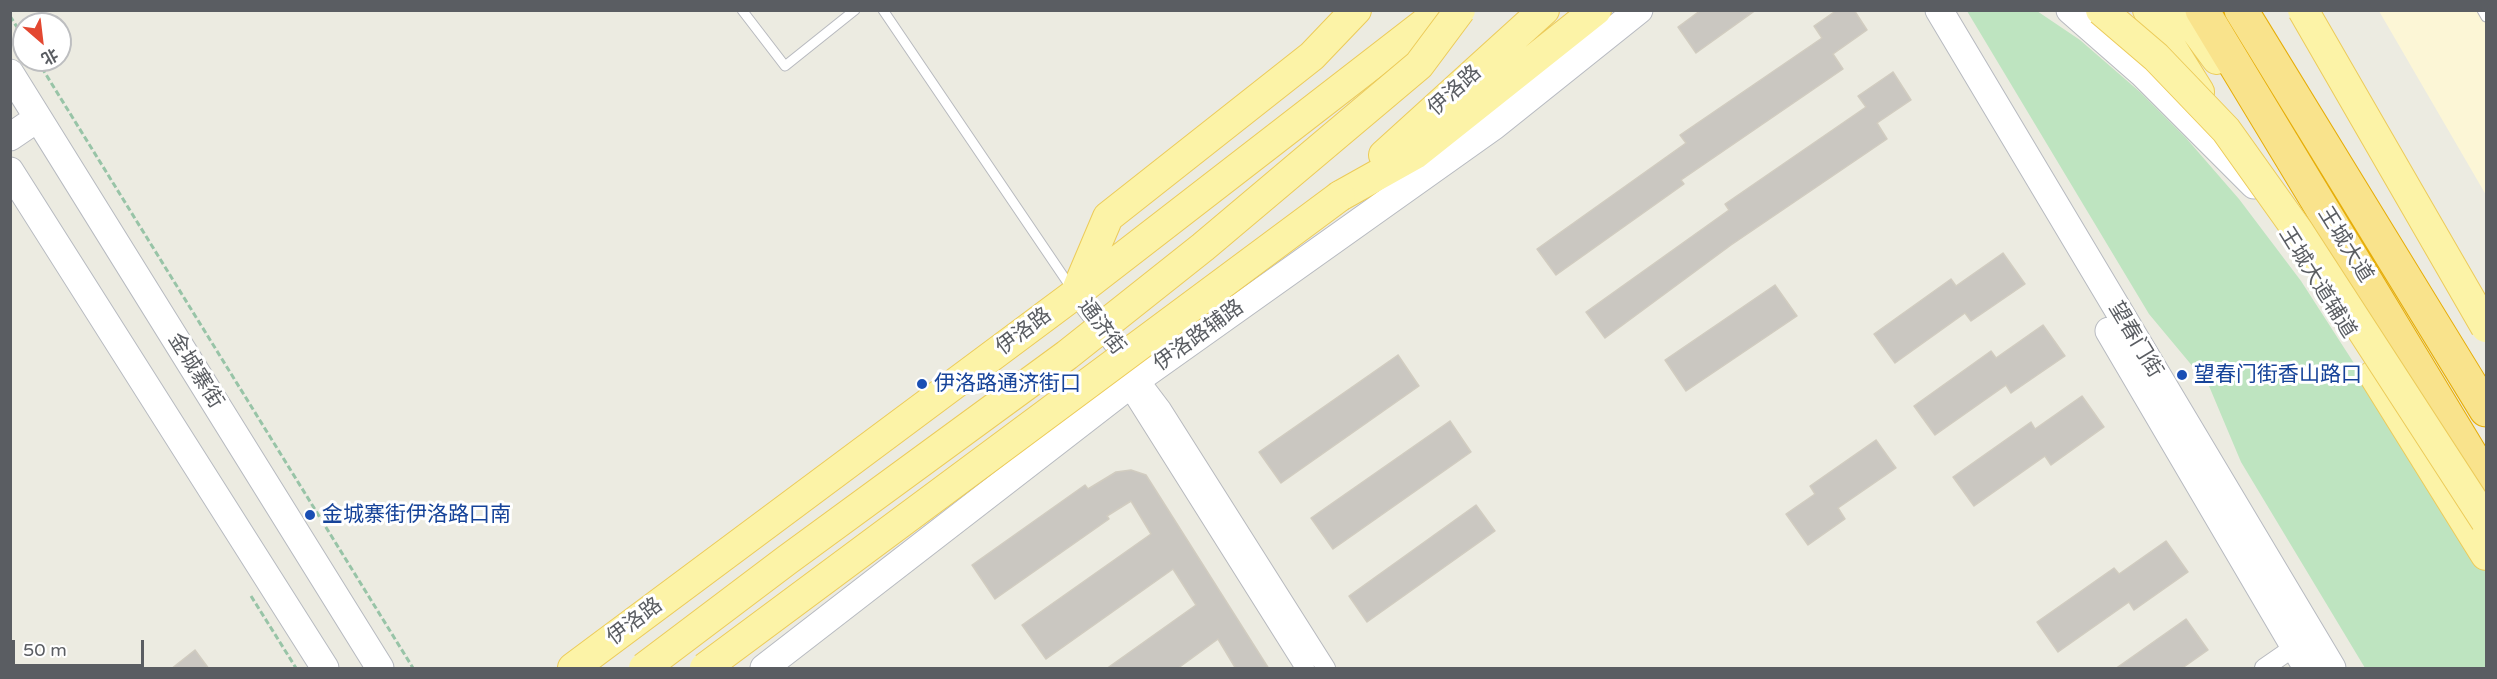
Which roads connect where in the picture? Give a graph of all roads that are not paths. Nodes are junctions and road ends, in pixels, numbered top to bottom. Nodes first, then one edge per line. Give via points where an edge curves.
1 (742, 10) edge
2 (855, 10) edge
3 (883, 10) edge
4 (1356, 10) edge
5 (1442, 10) edge
6 (1460, 10) edge
7 (1544, 10) edge
8 (1596, 10) edge
9 (1639, 10) edge
10 (1920, 10) edge
11 (1939, 10) edge
12 (2070, 10) edge
13 (2101, 10) edge
14 (2148, 10) edge
15 (2181, 10) edge
16 (2202, 10) edge
17 (2241, 10) edge
18 (2289, 10) edge
19 (2303, 10) edge
20 (2482, 10) edge
21 (2487, 17) edge
22 (11, 74) edge
23 (38, 118) junction
24 (10, 136) edge
25 (10, 171) edge
26 (2306, 182) junction
27 (2263, 195) junction
28 (1340, 196) junction
29 (1075, 294) junction
30 (2487, 315) edge
31 (2487, 327) edge
32 (1134, 383) junction
33 (2487, 410) edge
34 (2487, 480) edge
35 (2487, 521) edge
36 (2487, 555) edge
37 (688, 635) junction
38 (2309, 657) edge
39 (325, 669) edge
40 (380, 669) edge
41 (573, 669) edge
42 (633, 669) edge
43 (644, 669) edge
44 (705, 669) edge
45 (764, 669) edge
46 (1305, 669) edge
47 (1326, 669) edge
48 (2264, 669) edge

1 - 2 lane via 785,66
3 - 29 lane
4 - 29 main road via 1312,56 1108,217
5 - 29 main road, 伊洛路
6 - 37 main road, bridge via 1419,65 1203,247 1067,355
7 - 28 main road, 伊洛路
8 - 28 main road via 1415,154
9 - 32 main road, 伊洛路辅路 via 1494,126
10 - 38 main road, 望春门街
11 - 38 main road, 望春门街
12 - 27 main road via 2142,73
13 - 35 main road, bridge via 2156,57 2226,130 2298,231
14 - 27 main road, 王城大道辅道
15 - 26 main road
16 - 26 highway, 王城大道
17 - 33 highway, 王城大道
18 - 30 main road
19 - 31 main road, bridge
20 - 21 lane
22 - 23 main road, 金城寨街
23 - 24 main road
23 - 40 main road, 金城寨街
25 - 39 main road
26 - 34 highway, 王城大道
27 - 36 main road, 王城大道辅道
28 - 44 main road, bridge
29 - 32 street, 通济街
29 - 41 main road, 伊洛路
32 - 45 main road, 伊洛路辅路
32 - 46 street, 通济街
32 - 47 street, 通济街 via 1162,409
37 - 42 main road, bridge
37 - 43 main road, bridge
38 - 48 street

